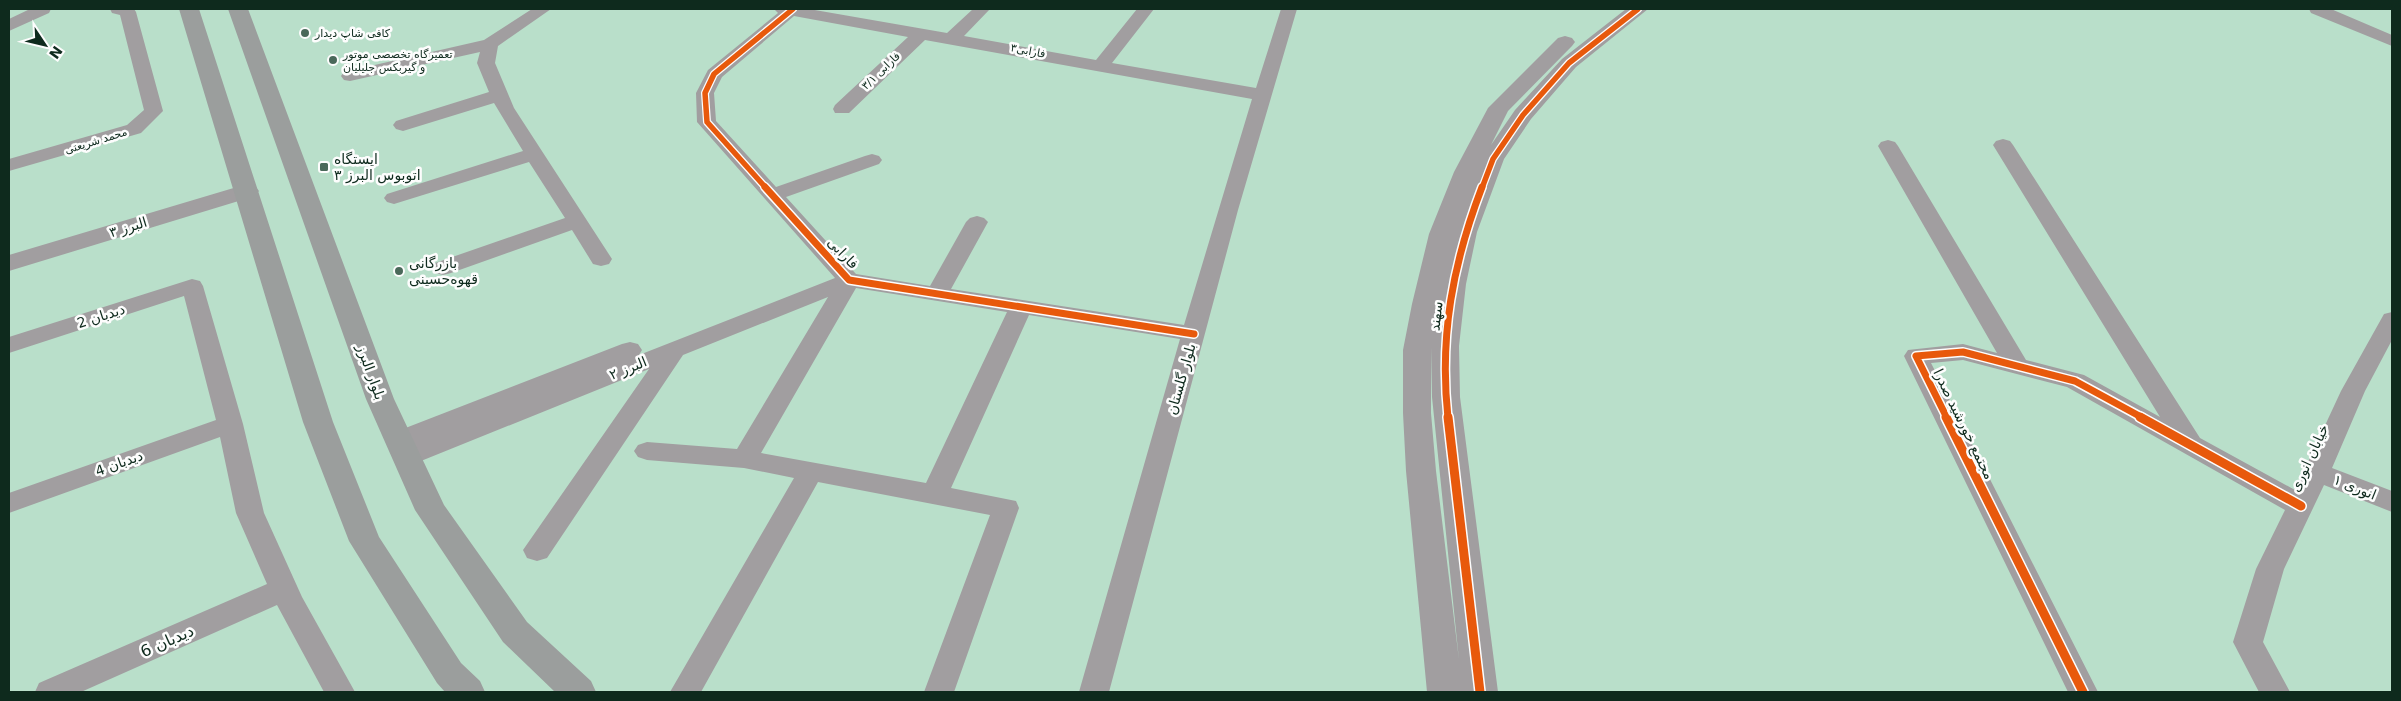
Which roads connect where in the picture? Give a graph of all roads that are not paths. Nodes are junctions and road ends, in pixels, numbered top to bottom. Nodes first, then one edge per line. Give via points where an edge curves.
1 (43, 9) edge
2 (118, 9) edge
3 (189, 9) edge
4 (238, 9) edge
5 (543, 9) edge
6 (789, 9) edge
7 (982, 9) edge
8 (1146, 9) edge
9 (1289, 9) edge
10 (1611, 9) edge
11 (1638, 9) edge
12 (2345, 9) edge
13 (2322, 11) edge
14 (9, 26) edge
15 (921, 34) junction
16 (951, 39) junction
17 (2392, 41) edge
18 (490, 44) junction
19 (1101, 65) junction
20 (350, 76) dead end
21 (500, 95) junction
22 (1264, 95) junction
23 (842, 109) dead end
24 (403, 125) dead end
25 (2003, 145) dead end
26 (1888, 146) dead end
27 (535, 154) junction
28 (872, 160) dead end
29 (9, 166) edge
30 (247, 191) junction
31 (772, 195) junction
32 (394, 198) dead end
33 (577, 221) junction
34 (977, 222) dead end
35 (601, 259) dead end
36 (9, 263) edge
37 (443, 268) dead end
38 (844, 274) junction
39 (937, 294) junction
40 (1021, 307) junction
41 (2392, 319) edge
42 (1194, 334) junction
43 (9, 345) edge
44 (674, 350) junction
45 (2016, 366) junction
46 (230, 424) junction
47 (2190, 445) junction
48 (403, 448) junction
49 (647, 451) dead end
50 (744, 459) junction
51 (810, 472) junction
52 (2317, 472) junction
53 (934, 495) junction
54 (2392, 502) edge
55 (9, 503) edge
56 (2300, 506) junction
57 (537, 550) dead end
58 (284, 589) junction
59 (50, 692) edge
60 (340, 692) edge
61 (467, 692) edge
62 (578, 692) edge
63 (685, 692) edge
64 (939, 692) edge
65 (1094, 692) edge
66 (1445, 692) edge
67 (1480, 692) edge
68 (2083, 692) edge
69 (2274, 692) edge

1 - 14 street
2 - 29 street, محمد شریعتی via 128,12 154,111 134,129
3 - 30 main road
4 - 48 main road, بلوار البرز via 380,398
5 - 18 street
6 - 15 street, فارابی۳
6 - 31 street, فارابی via 714,74 705,93 707,122
7 - 16 street
8 - 19 street
9 - 22 street, بلوار گلستان
10 - 66 street, سهند via 1562,43 1499,108 1466,172 1441,234 1417,350 1417,413
11 - 67 street, سهند via 1569,62 1523,115 1493,159 1461,249 1445,346 1446,398
12 - 13 street
13 - 17 street
15 - 16 street, فارابی۳
15 - 23 street, فارابی ۳/۱
16 - 19 street, فارابی۳
18 - 20 street
18 - 21 street via 486,63
19 - 22 street, فارابی۳
21 - 24 street
21 - 27 street
22 - 42 street, بلوار گلستان
25 - 47 street, مجتمع خورشید صدرا
26 - 45 street
27 - 32 street
27 - 33 street
28 - 31 street
30 - 36 street, البرز ۳
30 - 61 main road via 318,422 365,541 449,673
31 - 38 street, فارابی
33 - 35 street
33 - 37 street
34 - 39 street
38 - 39 street, فارابی
38 - 44 street, البرز ۲
38 - 48 street, البرز ۲
38 - 50 street
39 - 40 street, فارابی
40 - 42 street, فارابی
40 - 53 street
41 - 52 street, خیابان انوری via 2353,391
42 - 65 street, بلوار گلستان
43 - 46 street, دیدبان 2 via 192,286
44 - 48 street, البرز ۲
44 - 57 street
45 - 47 street, مجتمع خورشید صدرا via 2075,381
45 - 68 street, مجتمع خورشید صدرا via 1963,352 1916,356
46 - 55 street, دیدبان 4
46 - 58 street via 250,512
47 - 56 street, مجتمع خورشید صدرا
48 - 62 main road, بلوار البرز via 431,510 515,632
49 - 50 street
50 - 51 street
51 - 53 street
51 - 63 street
52 - 54 street, انوری ۱
52 - 56 street, خیابان انوری
53 - 64 street via 1006,508
56 - 69 street, خیابان انوری via 2270,569 2248,642
58 - 59 street, دیدبان 6
58 - 60 street

